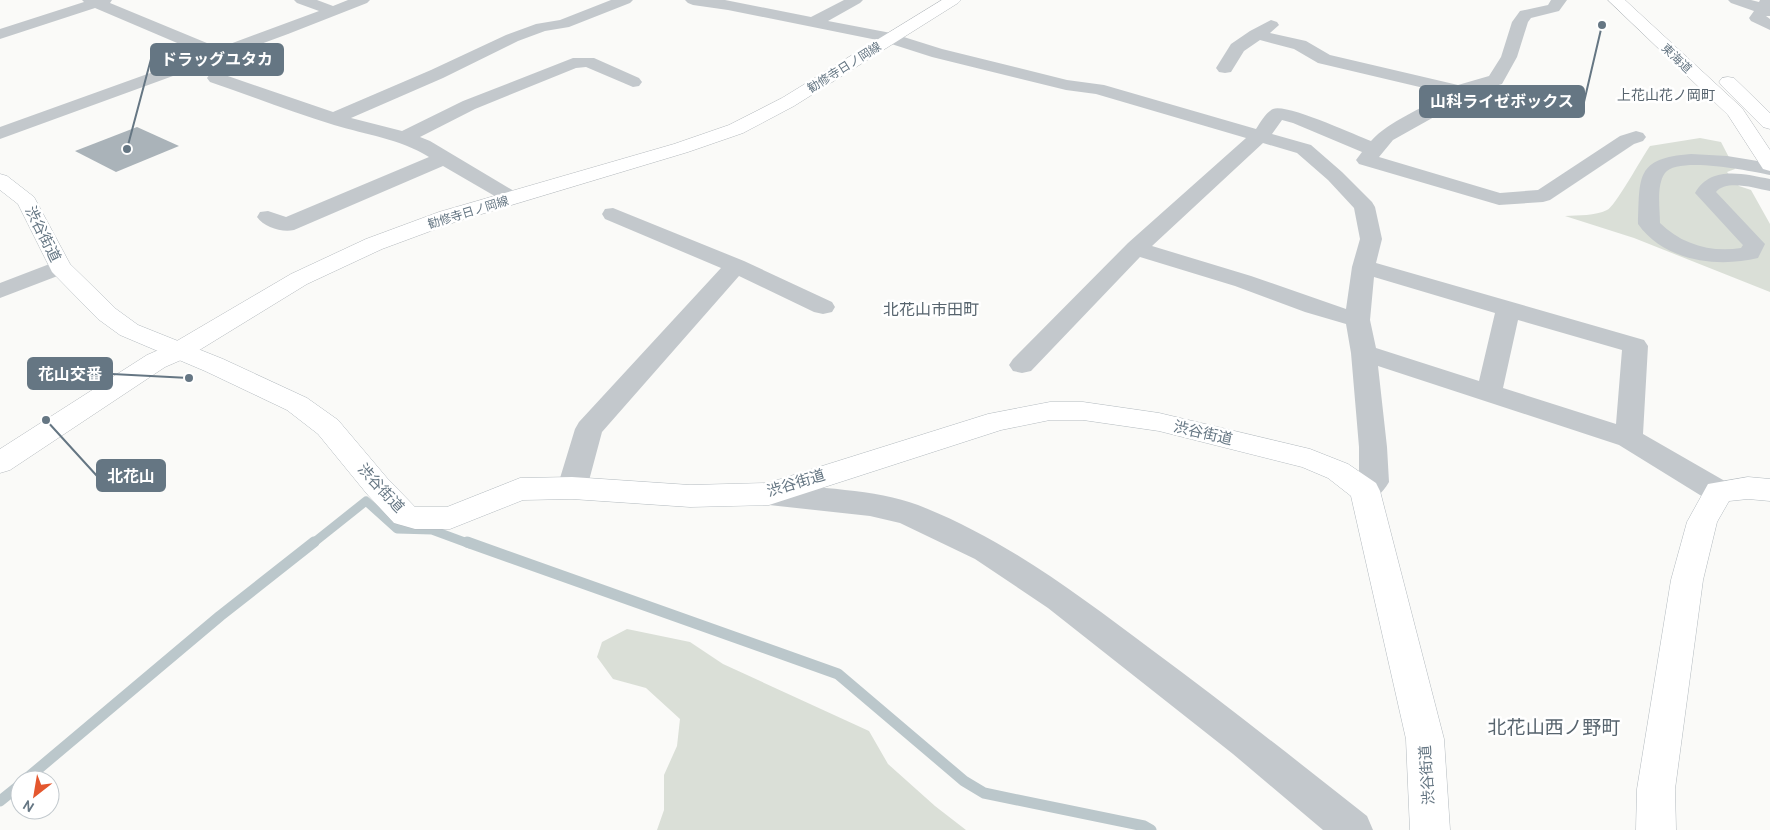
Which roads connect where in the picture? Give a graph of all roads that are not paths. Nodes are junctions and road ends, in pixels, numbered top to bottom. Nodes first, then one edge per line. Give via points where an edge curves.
1 (302, 0) edge
2 (362, 0) edge
3 (625, 0) edge
4 (693, 0) edge
5 (855, 0) edge
6 (953, 0) edge
7 (1559, 0) edge
8 (1616, 0) edge
9 (1638, 0) edge
10 (1736, 0) edge
11 (97, 1) edge
12 (1767, 7) edge
13 (334, 11) junction
14 (814, 22) junction
15 (1275, 23) dead end
16 (1770, 26) edge
17 (3, 31) edge
18 (1256, 34) junction
19 (890, 39) junction
20 (218, 54) junction
21 (1225, 68) dead end
22 (216, 78) dead end
23 (633, 82) dead end
24 (1459, 91) junction
25 (335, 118) junction
26 (1770, 123) edge
27 (0, 134) edge
28 (1260, 136) junction
29 (404, 138) junction
30 (1636, 138) dead end
31 (1375, 150) junction
32 (444, 158) junction
33 (1770, 167) edge
34 (0, 180) edge
35 (1770, 185) edge
36 (512, 198) junction
37 (614, 214) dead end
38 (309, 234) dead end
39 (1136, 248) junction
40 (736, 266) junction
41 (60, 267) junction
42 (1364, 267) junction
43 (0, 291) edge
44 (823, 307) dead end
45 (1508, 309) junction
46 (1358, 320) junction
47 (179, 351) junction
48 (1364, 353) junction
49 (1022, 365) dead end
50 (1489, 393) junction
51 (1630, 438) junction
52 (0, 463) edge
53 (572, 488) junction
54 (1770, 490) edge
55 (1365, 491) junction
56 (1719, 492) junction
57 (769, 494) junction
58 (1353, 830) edge
59 (1430, 830) edge
60 (1656, 830) edge

1 - 13 street
2 - 13 street
3 - 25 street via 564,24 542,27 512,38
4 - 14 street
5 - 14 street
6 - 19 main road, 勧修寺日ノ岡線
7 - 24 street via 1554,8 1526,14 1496,80
8 - 33 main road, 東海道 via 1735,112
9 - 26 main road, 東海道
10 - 12 street
11 - 17 street
11 - 20 street
12 - 16 street via 1757,18
13 - 20 street
14 - 19 street
15 - 18 street
18 - 21 street via 1237,48
18 - 24 street via 1300,45 1324,58
19 - 28 street via 938,54 1098,90
19 - 36 main road, 勧修寺日ノ岡線 via 788,102 736,129
20 - 27 street
22 - 25 street
23 - 29 street via 588,62 573,63 469,105
24 - 31 street via 1386,136
25 - 29 street
28 - 31 street via 1278,113
28 - 39 street
28 - 42 street via 1304,149 1364,207 1371,239
29 - 32 street
30 - 31 street via 1627,140 1543,196 1499,199 1366,160
32 - 36 street
32 - 38 street via 277,221
33 - 35 street via 1694,159 1662,164 1655,170 1651,182 1649,224 1656,234 1688,250 1734,257 1750,254 1754,244 1743,229 1714,205 1705,193 1706,186 1714,181 1733,180
34 - 41 main road, 渋谷街道 via 27,201
36 - 47 main road, 勧修寺日ノ岡線 via 352,252 299,279
37 - 40 street
39 - 46 street
39 - 49 street
40 - 44 street
40 - 53 street via 589,429
41 - 43 street
41 - 47 main road, 渋谷街道 via 106,314 130,330
42 - 45 street
42 - 46 street
45 - 50 street
45 - 51 street via 1635,346
46 - 48 street
47 - 52 main road, 勧修寺日ノ岡線 via 156,361
47 - 53 main road, 渋谷街道 via 297,404 328,427 405,515 450,518 520,489
48 - 50 street
48 - 55 street via 1374,482
50 - 51 street
51 - 56 street
53 - 57 main road, 渋谷街道 via 690,496
54 - 56 main road via 1748,488
55 - 57 main road, 渋谷街道 via 1338,471 1291,454 1159,422 1083,411 1050,411 998,421
55 - 59 main road, 渋谷街道 via 1425,739
56 - 60 main road via 1702,522 1687,580 1656,789
57 - 58 street via 906,513 986,550 1068,605 1246,742

